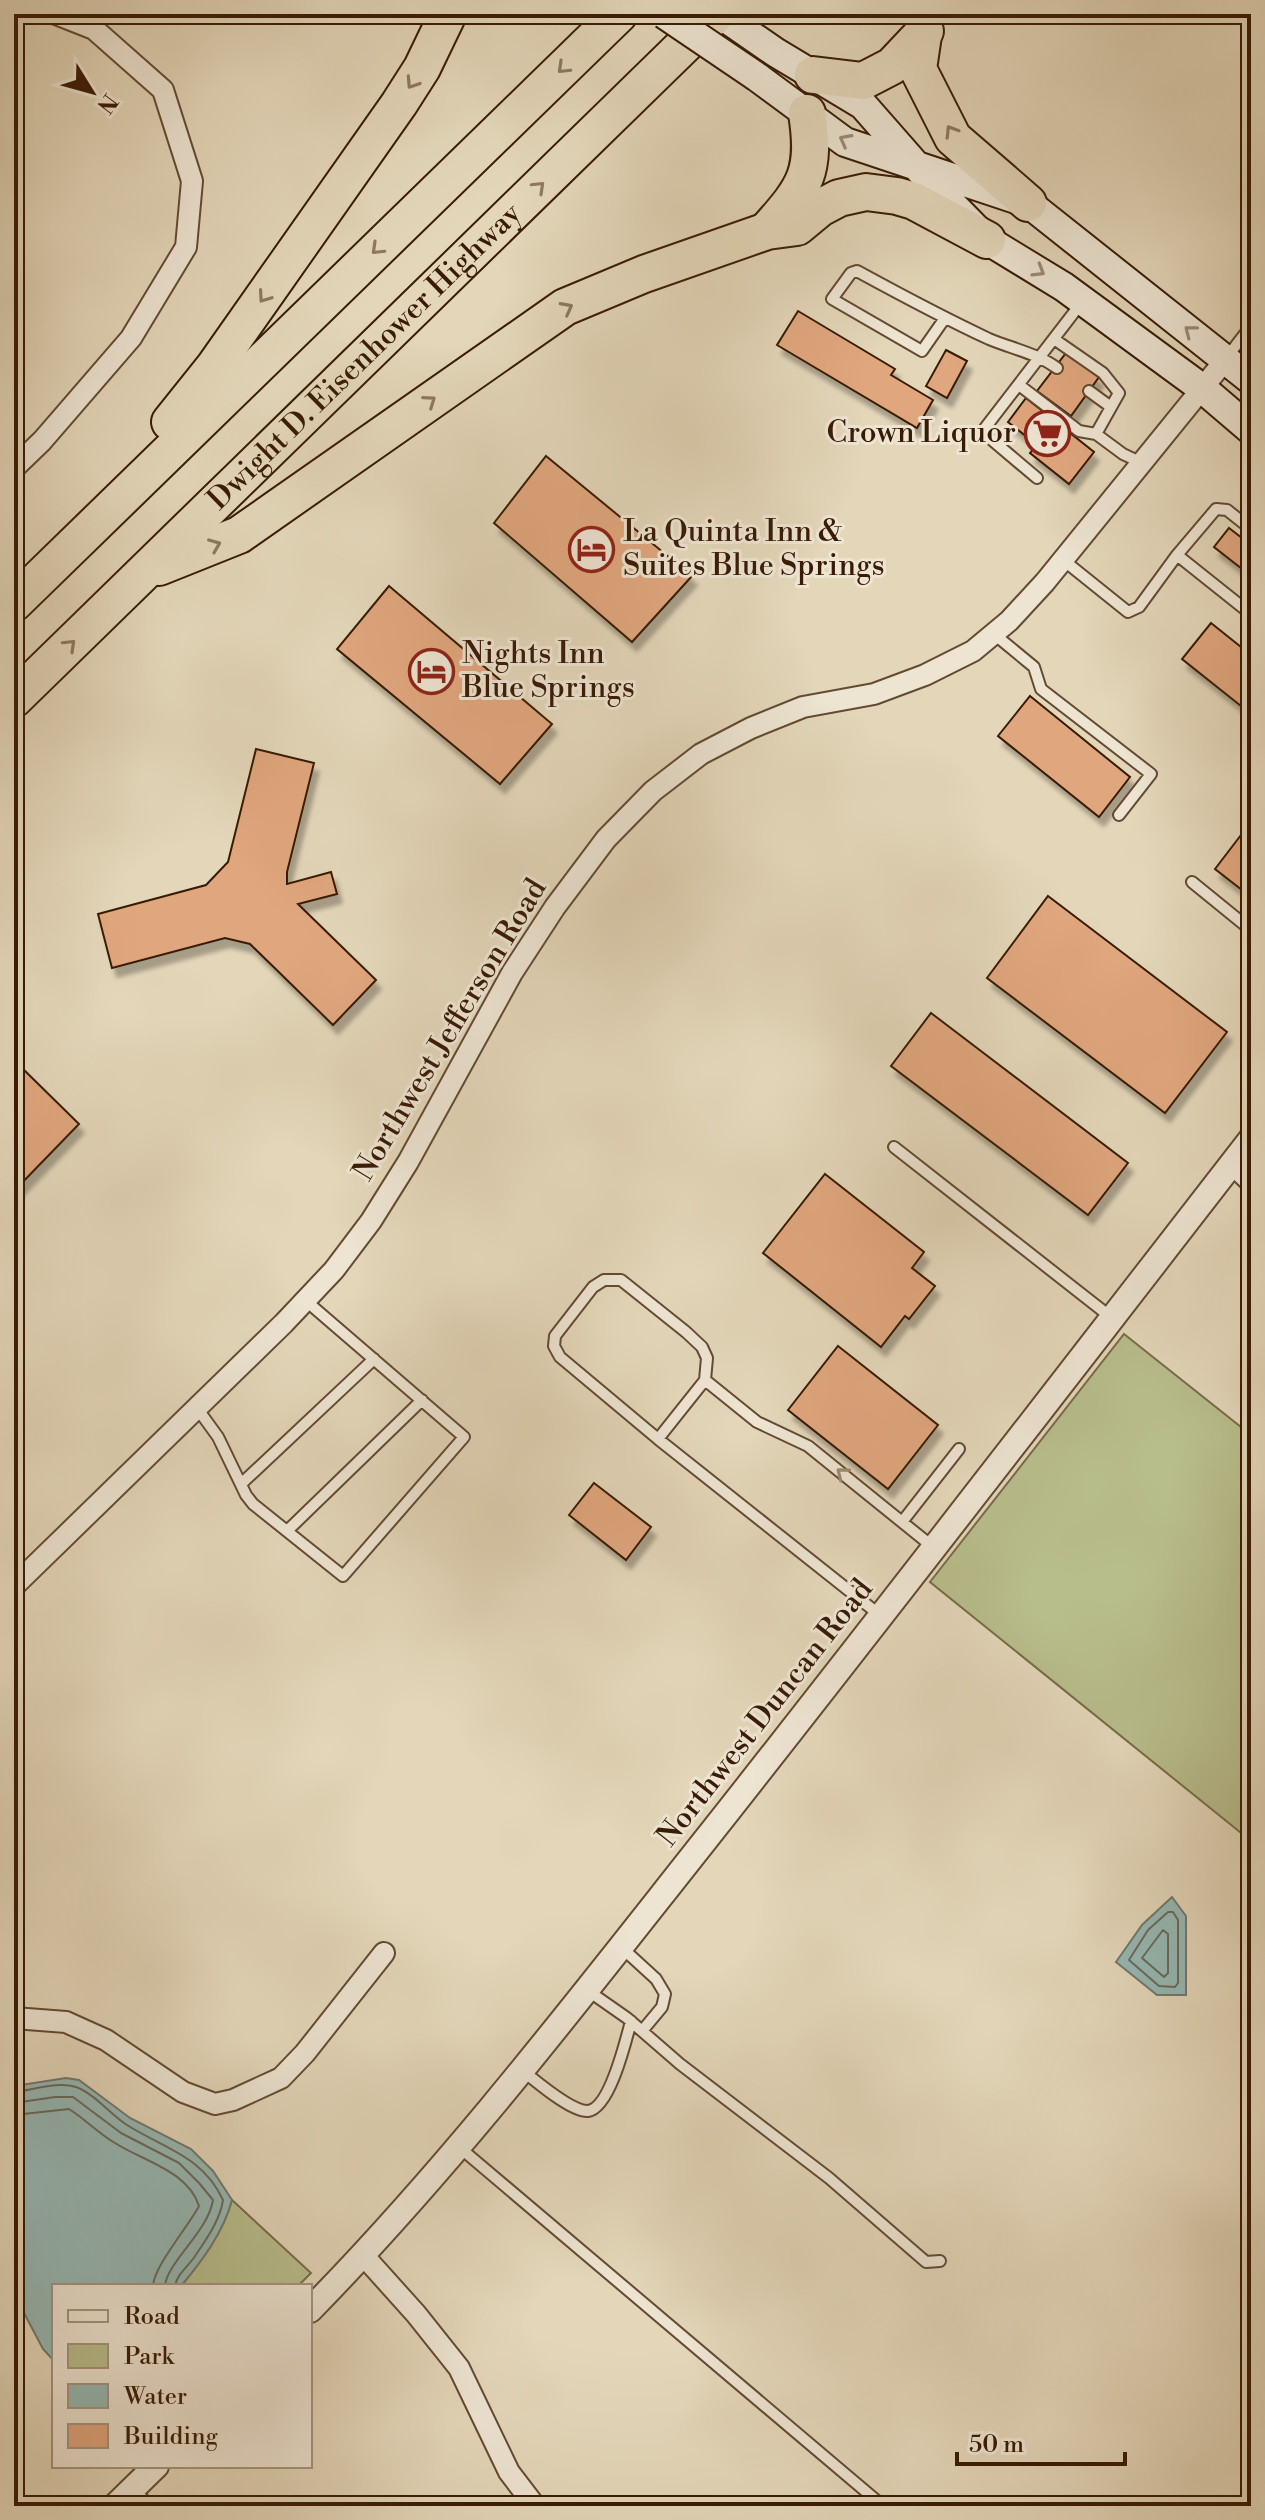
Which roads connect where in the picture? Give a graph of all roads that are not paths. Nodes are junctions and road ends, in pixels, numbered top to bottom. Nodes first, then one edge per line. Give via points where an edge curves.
1 (56, 14) edge
2 (448, 14) edge
3 (619, 14) edge
4 (664, 14) edge
5 (718, 14) edge
6 (929, 24) edge
7 (813, 75) junction
8 (807, 113) junction
9 (917, 165) junction
10 (1028, 203) junction
11 (767, 231) junction
12 (987, 240) junction
13 (1083, 301) junction
14 (945, 318) junction
15 (1251, 326) edge
16 (1054, 339) junction
17 (1041, 356) junction
18 (1226, 359) junction
19 (1057, 368) dead end
20 (1251, 380) edge
21 (1019, 385) junction
22 (1203, 389) junction
23 (1089, 391) dead end
24 (1111, 407) junction
25 (1251, 430) edge
26 (1096, 434) junction
27 (1142, 463) junction
28 (14, 468) edge
29 (1037, 478) dead end
30 (1251, 529) edge
31 (70, 546) junction
32 (1177, 555) junction
33 (1062, 559) junction
34 (142, 574) junction
35 (14, 603) edge
36 (1251, 614) edge
37 (994, 634) junction
38 (14, 699) edge
39 (1119, 815) dead end
40 (1192, 882) dead end
41 (1251, 930) edge
42 (1251, 1139) edge
43 (894, 1147) dead end
44 (1232, 1164) junction
45 (1251, 1182) edge
46 (305, 1300) junction
47 (1112, 1318) junction
48 (374, 1359) junction
49 (705, 1380) junction
50 (422, 1400) junction
51 (197, 1408) junction
52 (658, 1439) junction
53 (959, 1449) dead end
54 (241, 1484) junction
55 (902, 1522) junction
56 (287, 1531) junction
57 (934, 1548) junction
58 (14, 1586) edge
59 (882, 1616) junction
60 (621, 1947) junction
61 (384, 1953) dead end
62 (587, 1990) junction
63 (14, 2018) edge
64 (631, 2021) junction
65 (642, 2031) junction
66 (521, 2070) junction
67 (457, 2146) junction
68 (363, 2255) junction
69 (940, 2261) dead end
70 (312, 2308) edge
71 (154, 2468) edge
72 (129, 2501) edge
73 (535, 2506) edge
74 (883, 2506) edge

1 - 28 street via 94,29 163,90 192,181 186,247 131,338
2 -> 31 highway via 399,104 214,367
3 -> 31 highway
4 - 8 main road, bridge
5 - 7 main road
34 -> 5 highway, Dwight D. Eisenhower Highway
6 - 7 highway via 892,66 863,81
10 -> 6 highway via 953,138 918,69
7 - 9 main road via 863,105
9 -> 8 main road via 845,142
8 - 11 highway via 812,144 807,174 795,200
9 - 10 main road
9 - 12 main road
18 -> 10 main road
11 - 12 highway via 797,227 830,203 866,192 914,201
34 -> 11 highway via 239,535 565,307
12 -> 13 main road
13 - 16 lane
13 - 22 main road
14 - 14 lane via 857,271 832,299 922,351
14 - 17 lane
15 - 18 lane
16 - 17 lane
16 - 24 lane via 1103,373 1119,393
17 - 19 lane
17 - 21 lane
18 - 20 main road
18 - 22 street, Northwest Jefferson Road
21 - 26 lane via 1079,431
21 - 29 lane via 985,428 986,435
22 - 25 main road
22 - 27 street, Northwest Jefferson Road
23 - 24 lane
24 - 26 lane
26 - 27 lane
27 - 33 street, Northwest Jefferson Road
30 - 32 lane via 1227,510 1216,509
31 - 35 highway
32 - 33 lane via 1139,607 1128,612
32 - 36 lane
33 - 37 street, Northwest Jefferson Road
38 -> 34 highway, Dwight D. Eisenhower Highway
37 - 39 lane via 1034,667 1041,689 1151,774
37 - 46 street, Northwest Jefferson Road via 925,675 874,694 803,707 751,728 701,754 653,791 606,839 555,907 504,986 408,1162 334,1270
40 - 41 lane
42 - 44 street, Northwest Duncan Road
43 - 47 lane
44 - 45 street
44 - 47 street, Northwest Duncan Road
46 - 48 lane
46 - 51 street, Northwest Jefferson Road
47 - 57 street, Northwest Duncan Road
48 - 50 lane
48 - 54 lane
49 - 52 lane
49 - 52 lane via 707,1358 686,1332 621,1280 604,1280 593,1287 555,1336 554,1346 567,1365
55 -> 49 lane via 808,1446 757,1422
50 - 56 lane
50 - 56 lane via 464,1437 343,1576
51 - 54 lane
51 - 58 street, Northwest Jefferson Road
52 - 59 lane
53 - 55 lane
54 - 56 lane via 253,1504
55 - 57 lane
57 - 59 street, Northwest Duncan Road
59 - 60 street, Northwest Duncan Road
60 - 62 street, Northwest Duncan Road
60 - 65 lane via 665,1994 662,2007
61 - 63 street via 281,2078 215,2104 183,2092 106,2040 66,2022
62 - 64 lane
62 - 66 street, Northwest Duncan Road
64 - 65 lane
64 - 66 lane via 612,2084 587,2111 572,2107
65 - 69 lane via 926,2262
66 - 67 street, Northwest Duncan Road
67 - 68 street, Northwest Duncan Road
67 - 74 lane
68 - 70 street, Northwest Duncan Road
68 - 73 street via 459,2368 509,2472
71 - 72 street

